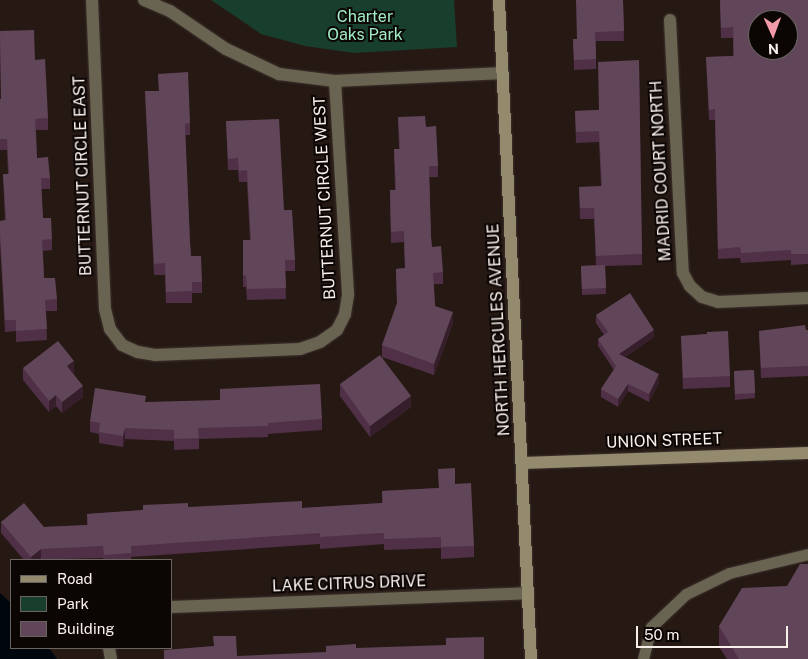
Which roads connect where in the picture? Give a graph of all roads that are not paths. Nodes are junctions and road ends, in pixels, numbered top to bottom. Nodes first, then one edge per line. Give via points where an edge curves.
1 (92, 0) edge
2 (144, 0) edge
3 (499, 0) edge
4 (670, 20) dead end
5 (503, 73) junction
6 (335, 81) junction
7 (808, 298) edge
8 (122, 345) joint
9 (808, 452) edge
10 (522, 463) junction
11 (808, 554) edge
12 (528, 593) junction
13 (172, 607) edge
14 (531, 659) edge
15 (643, 659) edge

1 - 8 street, BUTTERNUT CIRCLE EAST via 105,309 110,329
2 - 6 street via 170,11 226,49 279,74
3 - 5 street, NORTH HERCULES AVENUE
4 - 7 street, MADRID COURT NORTH via 683,273 690,286 702,297 718,302
5 - 6 street
5 - 10 street, NORTH HERCULES AVENUE
6 - 8 street, BUTTERNUT CIRCLE WEST via 348,294 345,314 337,330 320,342 300,349 155,355
9 - 10 street, UNION STREET
10 - 12 street, NORTH HERCULES AVENUE
11 - 15 lane via 729,573 686,594 650,627
12 - 13 street, LAKE CITRUS DRIVE
12 - 14 street, NORTH HERCULES AVENUE

